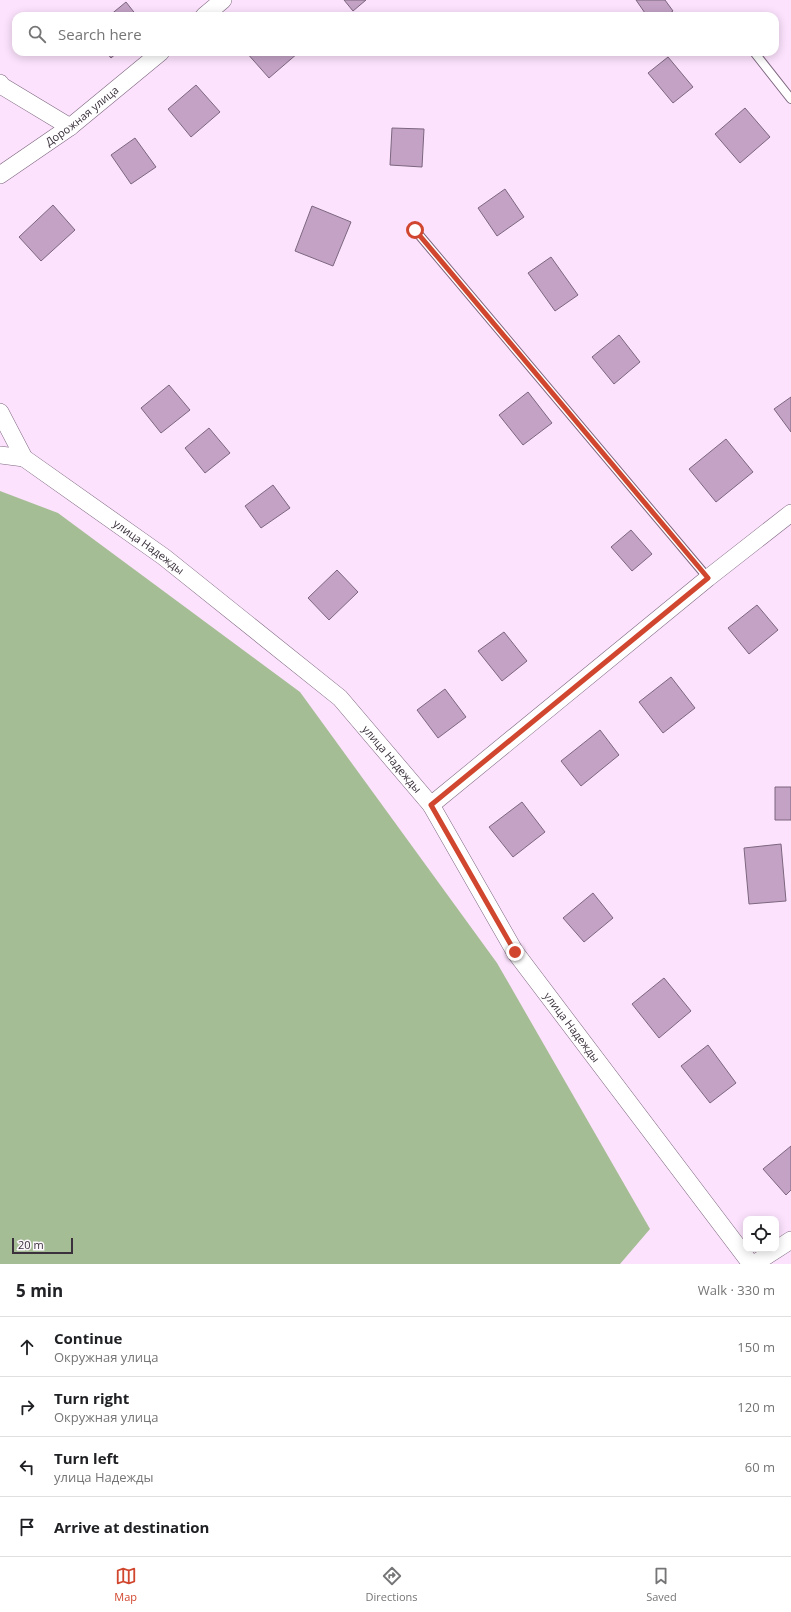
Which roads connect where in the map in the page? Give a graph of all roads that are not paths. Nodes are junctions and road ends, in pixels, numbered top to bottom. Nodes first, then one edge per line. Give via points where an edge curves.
1 (223, 0) edge
2 (209, 12) edge
3 (155, 56) edge
4 (757, 56) edge
5 (1, 88) edge
6 (791, 99) edge
7 (70, 127) junction
8 (0, 175) edge
9 (415, 230) dead end
10 (0, 412) edge
11 (0, 455) edge
12 (24, 458) junction
13 (791, 513) edge
14 (708, 578) junction
15 (431, 805) junction
16 (791, 1240) edge
17 (753, 1264) edge

1 - 2 street
3 - 7 street, Дорожная улица
4 - 6 lane
5 - 7 street
7 - 8 street, Дорожная улица
9 - 14 lane
10 - 12 street, улица Надежды
11 - 12 street, улица Надежды
12 - 15 street, улица Надежды via 164,557 340,698
13 - 14 street
14 - 15 street
15 - 17 street, улица Надежды via 515,952
16 - 17 street

